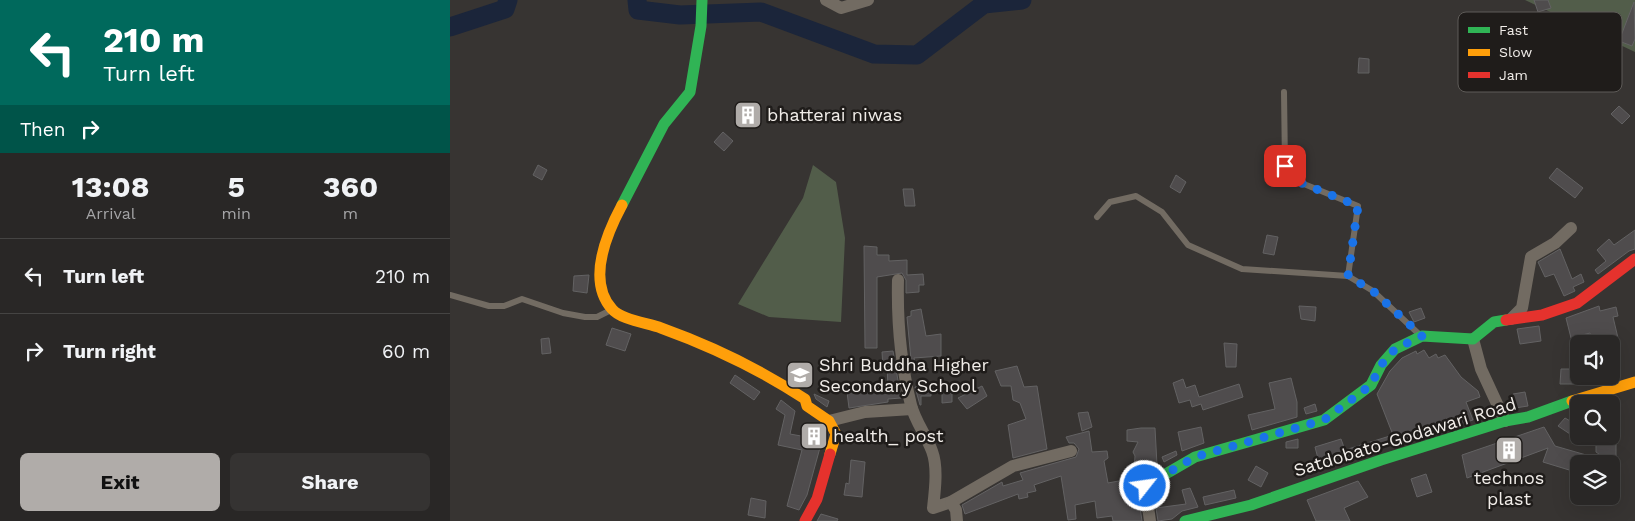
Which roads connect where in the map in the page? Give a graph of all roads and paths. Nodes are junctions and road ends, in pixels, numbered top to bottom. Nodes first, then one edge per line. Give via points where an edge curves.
1 (702, 0) edge
2 (826, 0) edge
3 (868, 0) edge
4 (1284, 92) dead end
5 (1097, 216) dead end
6 (1571, 228) dead end
7 (1635, 259) edge
8 (1348, 276) junction
9 (898, 280) dead end
10 (450, 295) edge
11 (612, 310) junction
12 (1511, 319) junction
13 (1422, 336) junction
14 (1472, 339) junction
15 (1635, 382) edge
16 (912, 409) junction
17 (829, 421) junction
18 (1505, 421) junction
19 (1072, 451) dead end
20 (1146, 480) joint
21 (951, 502) junction
22 (805, 521) edge
23 (957, 521) edge
24 (1150, 521) edge
25 (1185, 521) edge

1 - 11 street via 702,26 690,92 664,124 610,228 600,264 602,290
2 - 3 street via 841,8
4 - 8 lane via 1285,166 1299,182 1358,206
5 - 8 lane via 1110,202 1136,196 1162,212 1188,245 1242,269
6 - 12 street via 1555,243 1531,257 1522,308
7 - 12 street via 1577,303
8 - 13 lane via 1373,291
9 - 16 street via 898,316
10 - 11 lane via 489,306 504,306 522,299 585,317 597,317
11 - 17 street via 768,375 805,399 807,406
12 - 14 street via 1494,322
13 - 14 street
13 - 20 street via 1395,349 1381,365 1371,385 1324,420 1195,457
14 - 18 street via 1481,369
15 - 18 street, Satdobato-Godawari Road via 1528,417
16 - 17 street via 865,412
16 - 21 street via 933,452 933,508
17 - 22 street via 836,434 817,499
18 - 25 street, Satdobato-Godawari Road via 1251,505
19 - 21 street via 1013,466
20 - 24 street
21 - 23 street

